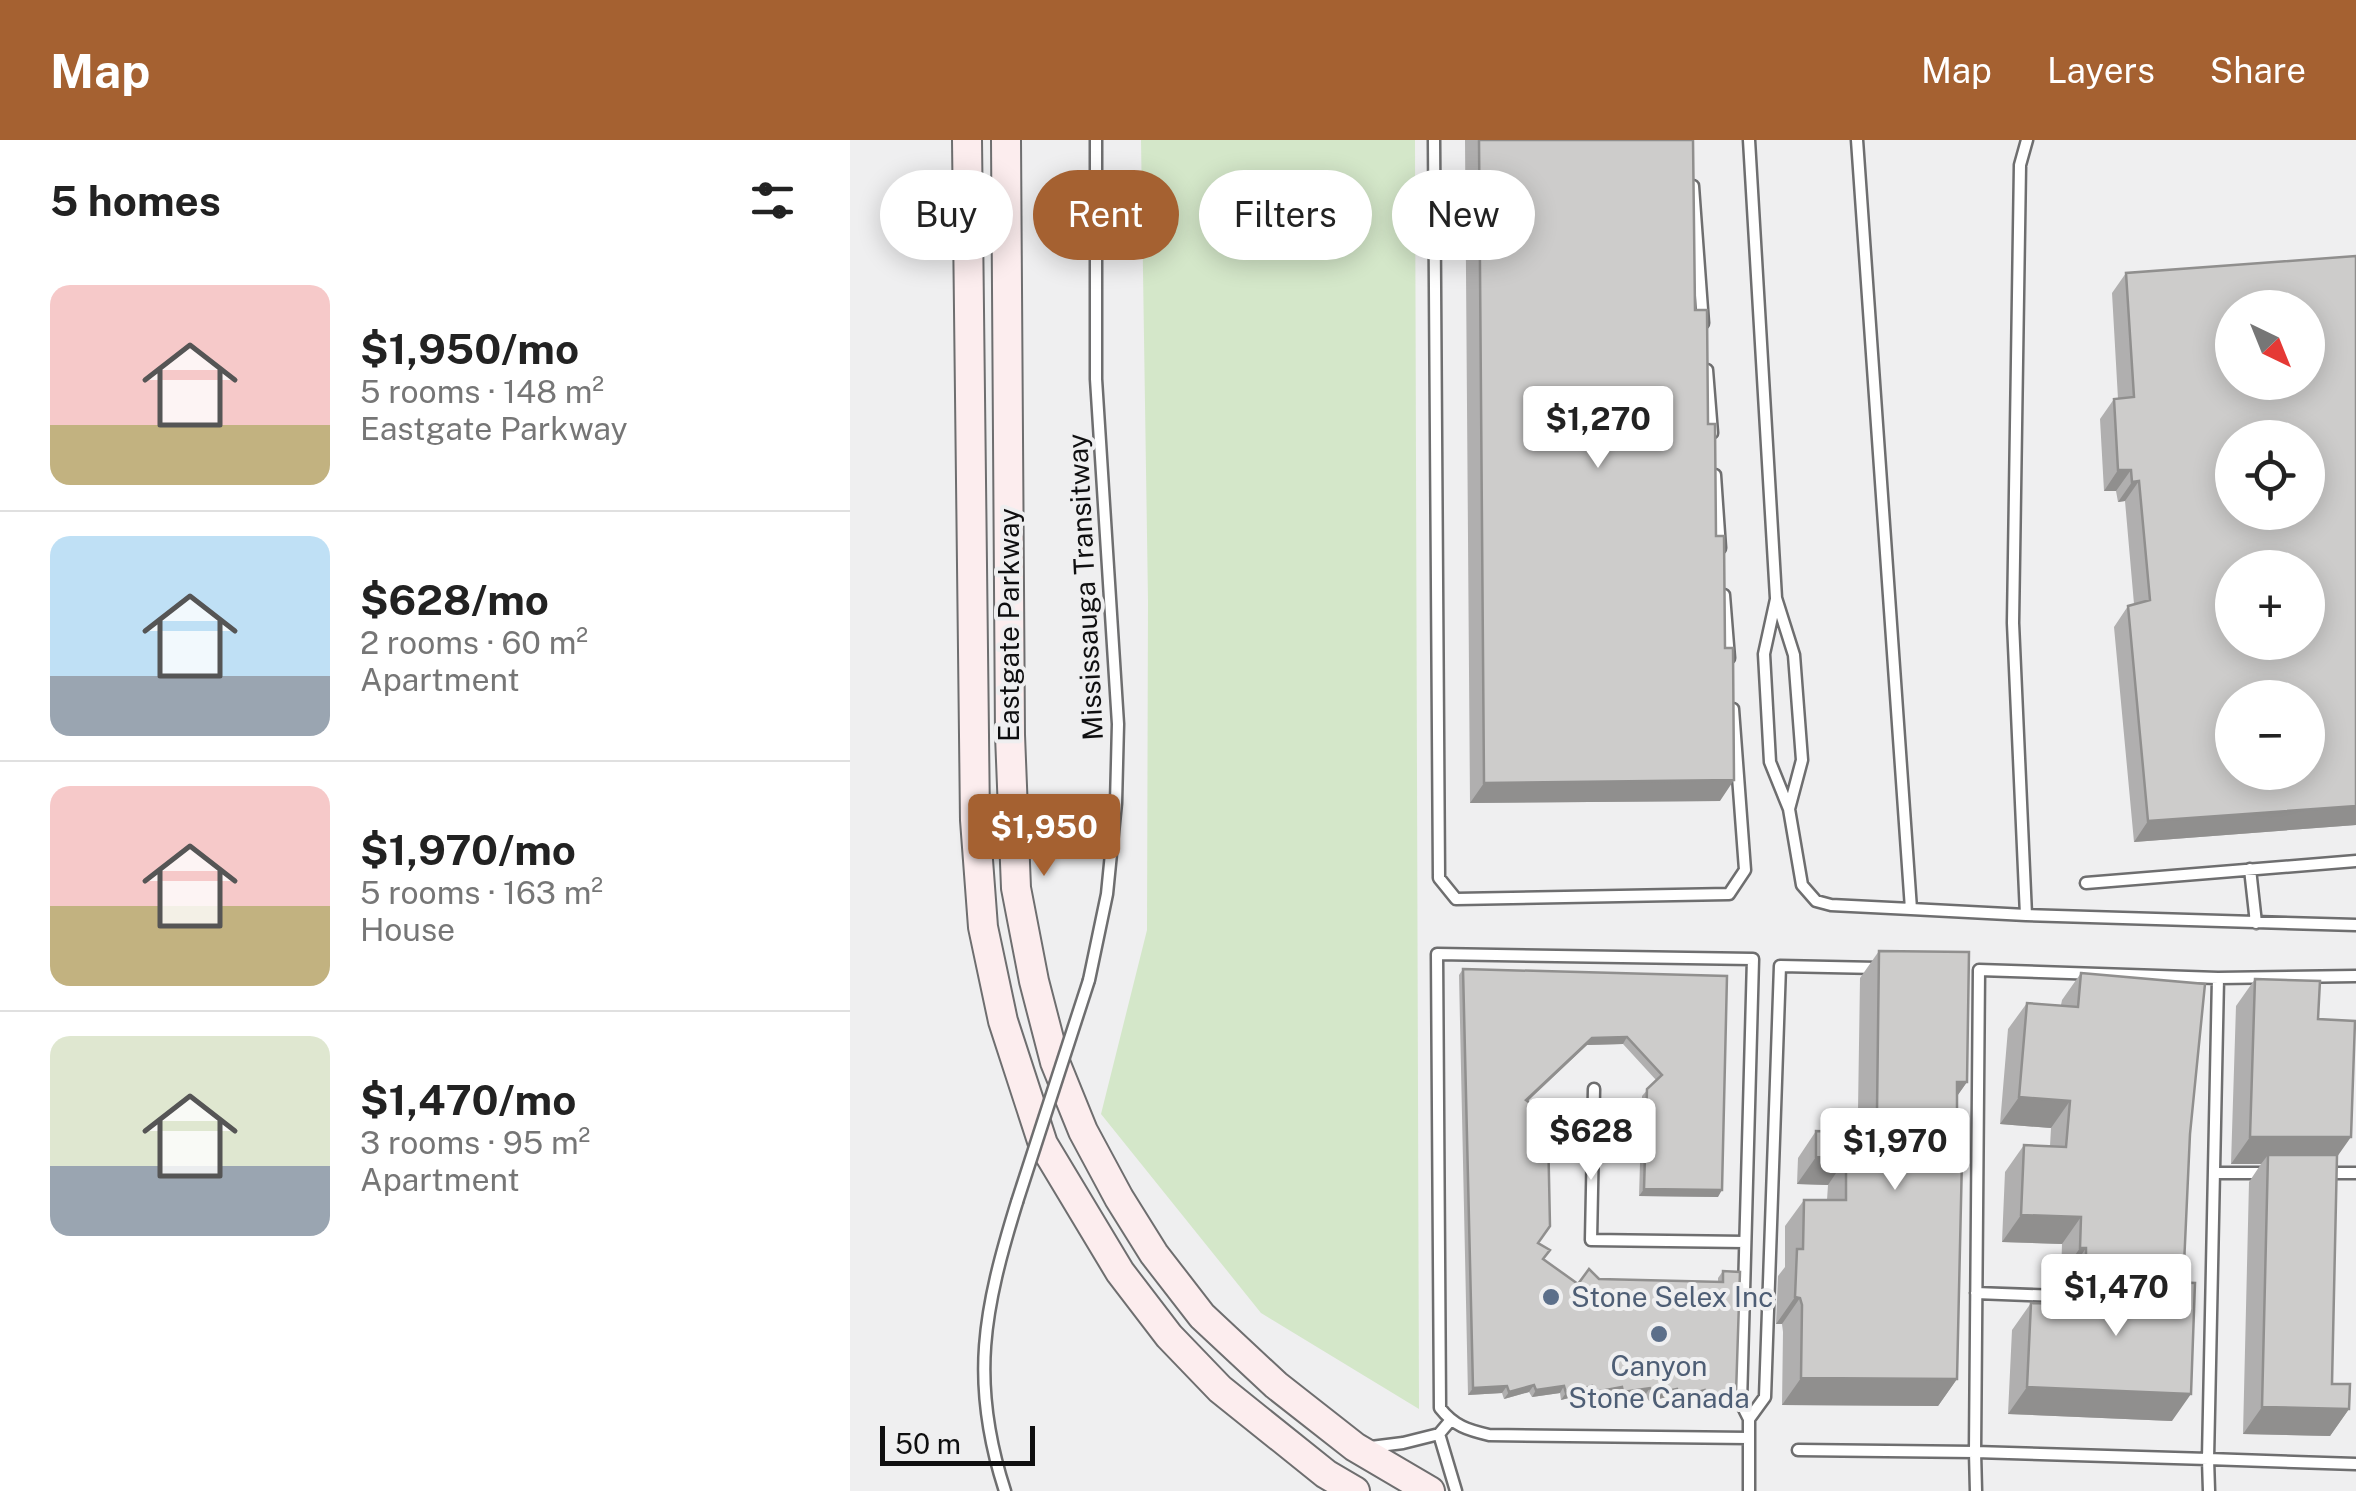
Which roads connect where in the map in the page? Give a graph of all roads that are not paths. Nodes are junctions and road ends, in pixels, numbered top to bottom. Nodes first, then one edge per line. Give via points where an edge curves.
1 (967, 140) edge
2 (1006, 140) edge
3 (1096, 140) edge
4 (1434, 140) edge
5 (1749, 140) edge
6 (1857, 140) edge
7 (2027, 140) edge
8 (1692, 180) edge
9 (1704, 337) edge
10 (1706, 357) edge
11 (1721, 554) edge
12 (1722, 574) edge
13 (1776, 598) junction
14 (1730, 672) edge
15 (1732, 692) edge
16 (1789, 809) junction
17 (2356, 861) edge
18 (2250, 870) junction
19 (2086, 883) dead end
20 (1911, 908) junction
21 (2026, 915) junction
22 (2256, 923) junction
23 (2356, 925) edge
24 (1900, 968) edge
25 (1960, 970) edge
26 (1980, 970) junction
27 (2356, 976) edge
28 (2218, 978) junction
29 (1594, 1089) dead end
30 (2214, 1173) junction
31 (2285, 1173) edge
32 (2320, 1173) edge
33 (2356, 1173) edge
34 (1745, 1242) junction
35 (1976, 1293) junction
36 (2093, 1298) edge
37 (2191, 1302) edge
38 (2211, 1302) junction
39 (1749, 1420) junction
40 (1450, 1421) junction
41 (1439, 1434) junction
42 (1749, 1438) junction
43 (1355, 1447) junction
44 (1798, 1450) dead end
45 (1975, 1452) junction
46 (2208, 1459) junction
47 (2356, 1464) edge
48 (1005, 1491) edge
49 (1355, 1491) edge
50 (1430, 1491) edge
51 (1456, 1491) edge
52 (1749, 1491) edge
53 (1976, 1491) edge
54 (2210, 1491) edge

1 - 49 main road, Eastgate Parkway via 974,820 983,926 1003,1021 1043,1144 1120,1272 1220,1389
2 - 43 main road, Eastgate Parkway via 1016,888 1055,1062 1119,1198 1202,1316
3 - 48 lane, Mississauga Transitway, bridge via 1096,378 1118,724 1116,803 1089,980 986,1317 983,1388
4 - 15 lane via 1440,878 1456,899 1729,894 1745,870
5 - 13 lane
6 - 20 lane
7 - 21 lane via 2020,165 2013,622
8 - 9 lane
10 - 11 lane
12 - 14 lane
13 - 16 lane via 1794,655 1802,760
13 - 16 lane via 1764,654 1770,762
16 - 20 lane via 1802,885 1816,901
17 - 18 lane
18 - 19 lane
18 - 22 lane
20 - 21 lane
21 - 22 lane
22 - 23 lane
24 - 39 lane via 1780,966 1765,1397
25 - 26 lane
26 - 28 lane
26 - 35 lane
27 - 28 lane
28 - 30 lane
29 - 34 lane via 1592,1240
30 - 31 lane
30 - 38 lane
32 - 33 lane
34 - 39 lane via 1741,1403
34 - 40 lane via 1753,959 1437,954 1440,1408
35 - 36 lane
35 - 45 lane
37 - 38 lane
38 - 46 lane
39 - 42 lane
40 - 41 lane
40 - 42 lane via 1489,1435
41 - 43 lane
41 - 51 lane
42 - 52 lane
43 - 50 main road, Eastgate Parkway
44 - 45 lane
45 - 46 lane
45 - 53 lane
46 - 47 lane
46 - 54 lane

